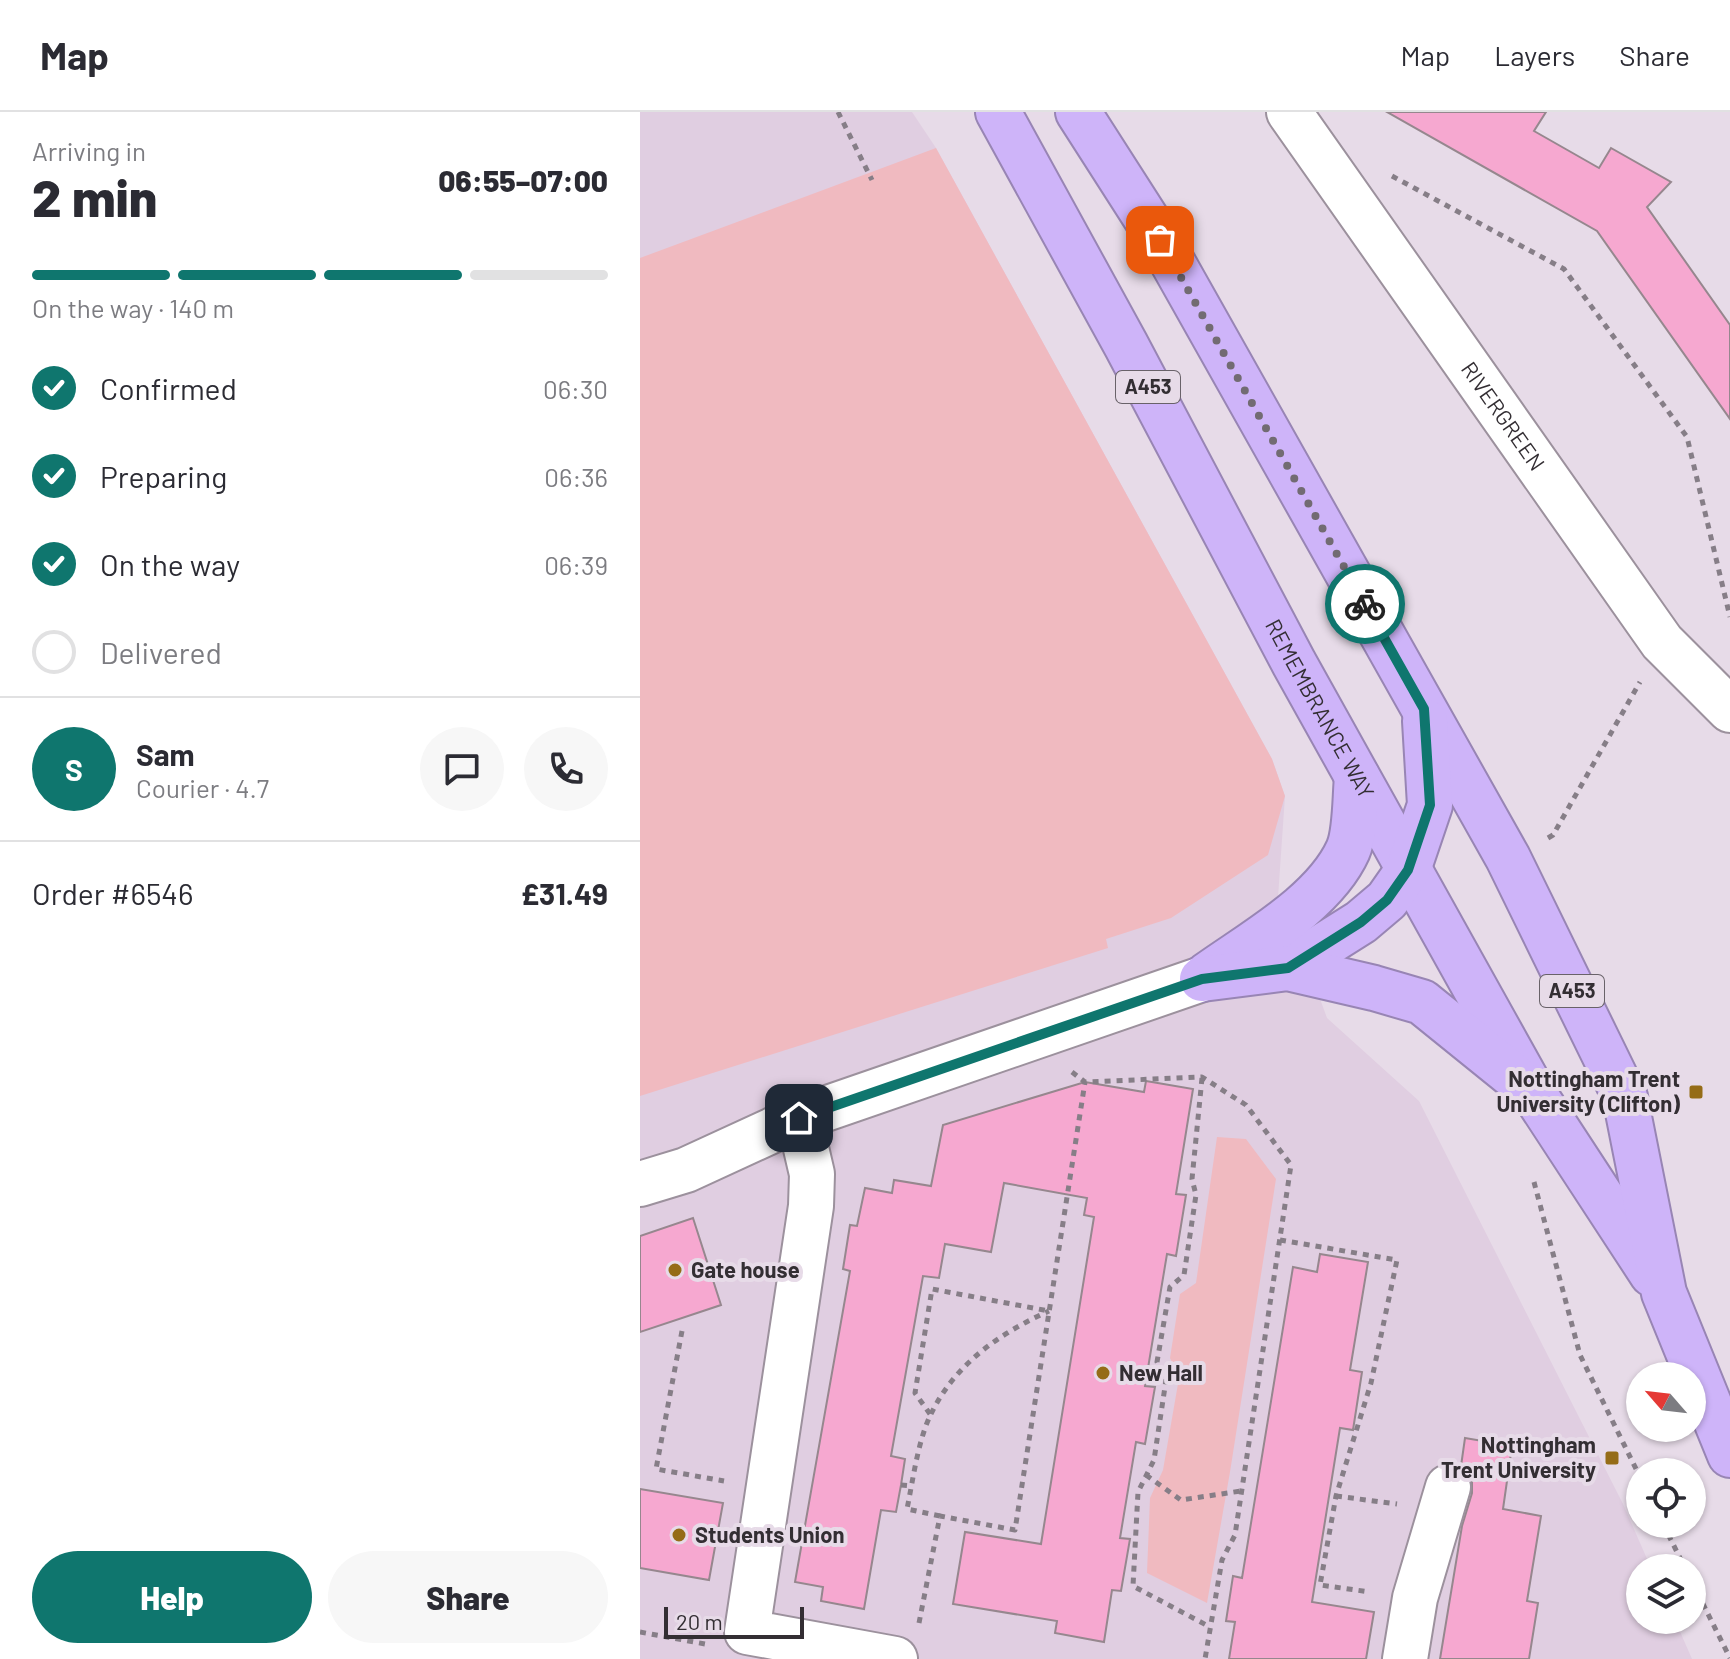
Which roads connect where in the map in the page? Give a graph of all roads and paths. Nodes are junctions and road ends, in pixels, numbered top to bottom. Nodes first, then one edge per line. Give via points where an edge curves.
1 (838, 112) edge
2 (998, 112) edge
3 (1078, 112) edge
4 (1289, 112) edge
5 (1330, 170) junction
6 (872, 180) dead end
7 (1730, 617) edge
8 (1424, 709) junction
9 (1730, 710) edge
10 (1357, 777) junction
11 (1408, 870) junction
12 (1288, 968) junction
13 (1202, 979) junction
14 (1065, 1063) dead end
15 (1202, 1077) junction
16 (1085, 1082) junction
17 (1533, 1092) junction
18 (799, 1118) junction
19 (1533, 1179) dead end
20 (640, 1184) edge
21 (1280, 1240) junction
22 (1664, 1293) junction
23 (1050, 1311) junction
24 (682, 1331) dead end
25 (930, 1415) junction
26 (1730, 1455) edge
27 (1631, 1458) edge
28 (1146, 1475) junction
29 (717, 1479) dead end
30 (901, 1485) dead end
31 (912, 1486) junction
32 (1241, 1491) junction
33 (1336, 1496) junction
34 (1445, 1499) joint
35 (940, 1516) junction
36 (1415, 1598) junction
37 (1706, 1610) edge
38 (1210, 1627) junction
39 (640, 1634) edge
40 (680, 1639) dead end
41 (906, 1645) edge
42 (1730, 1658) edge
43 (1205, 1659) edge
44 (1405, 1659) edge

1 - 6 path
2 - 10 highway, REMEMBRANCE WAY / A453
3 - 8 highway, REMEMBRANCE WAY / A453 via 1160,240
4 - 5 street, RIVERGREEN
5 - 7 path via 1370,165 1564,269 1687,437
5 - 9 street, RIVERGREEN via 1662,642
8 - 11 highway via 1430,805
8 - 22 highway, REMEMBRANCE WAY / A453 via 1508,858 1625,1097
10 - 11 highway, REMEMBRANCE WAY / A453
10 - 13 highway via 1349,847 1332,877 1302,906
11 - 12 highway via 1387,900 1361,922
11 - 17 highway, REMEMBRANCE WAY / A453
12 - 13 highway
12 - 17 highway via 1422,1002
13 - 18 street
14 - 16 path
15 - 16 path
15 - 21 path via 1246,1105 1291,1165
15 - 28 path via 1192,1179 1196,1195 1184,1275 1170,1287 1157,1362 1166,1380 1154,1460
16 - 23 path
17 - 22 highway, REMEMBRANCE WAY / A453
18 - 20 street via 686,1170
18 - 41 street via 812,1174 811,1206 747,1632
19 - 27 path via 1580,1355
21 - 32 path
21 - 33 path via 1397,1260 1371,1383
22 - 26 highway, REMEMBRANCE WAY / A453
23 - 25 path via 1012,1327 981,1350
23 - 25 path via 932,1289 915,1393
23 - 35 path via 1015,1530
24 - 29 path via 656,1469
25 - 31 path
28 - 32 path via 1181,1500
28 - 38 path via 1138,1492 1133,1586
30 - 31 path
31 - 35 path via 907,1509
32 - 38 path
33 - 34 path
33 - 36 path via 1320,1585
34 - 36 street
35 - 41 path
36 - 44 street
37 - 42 path
38 - 43 path
39 - 40 path

